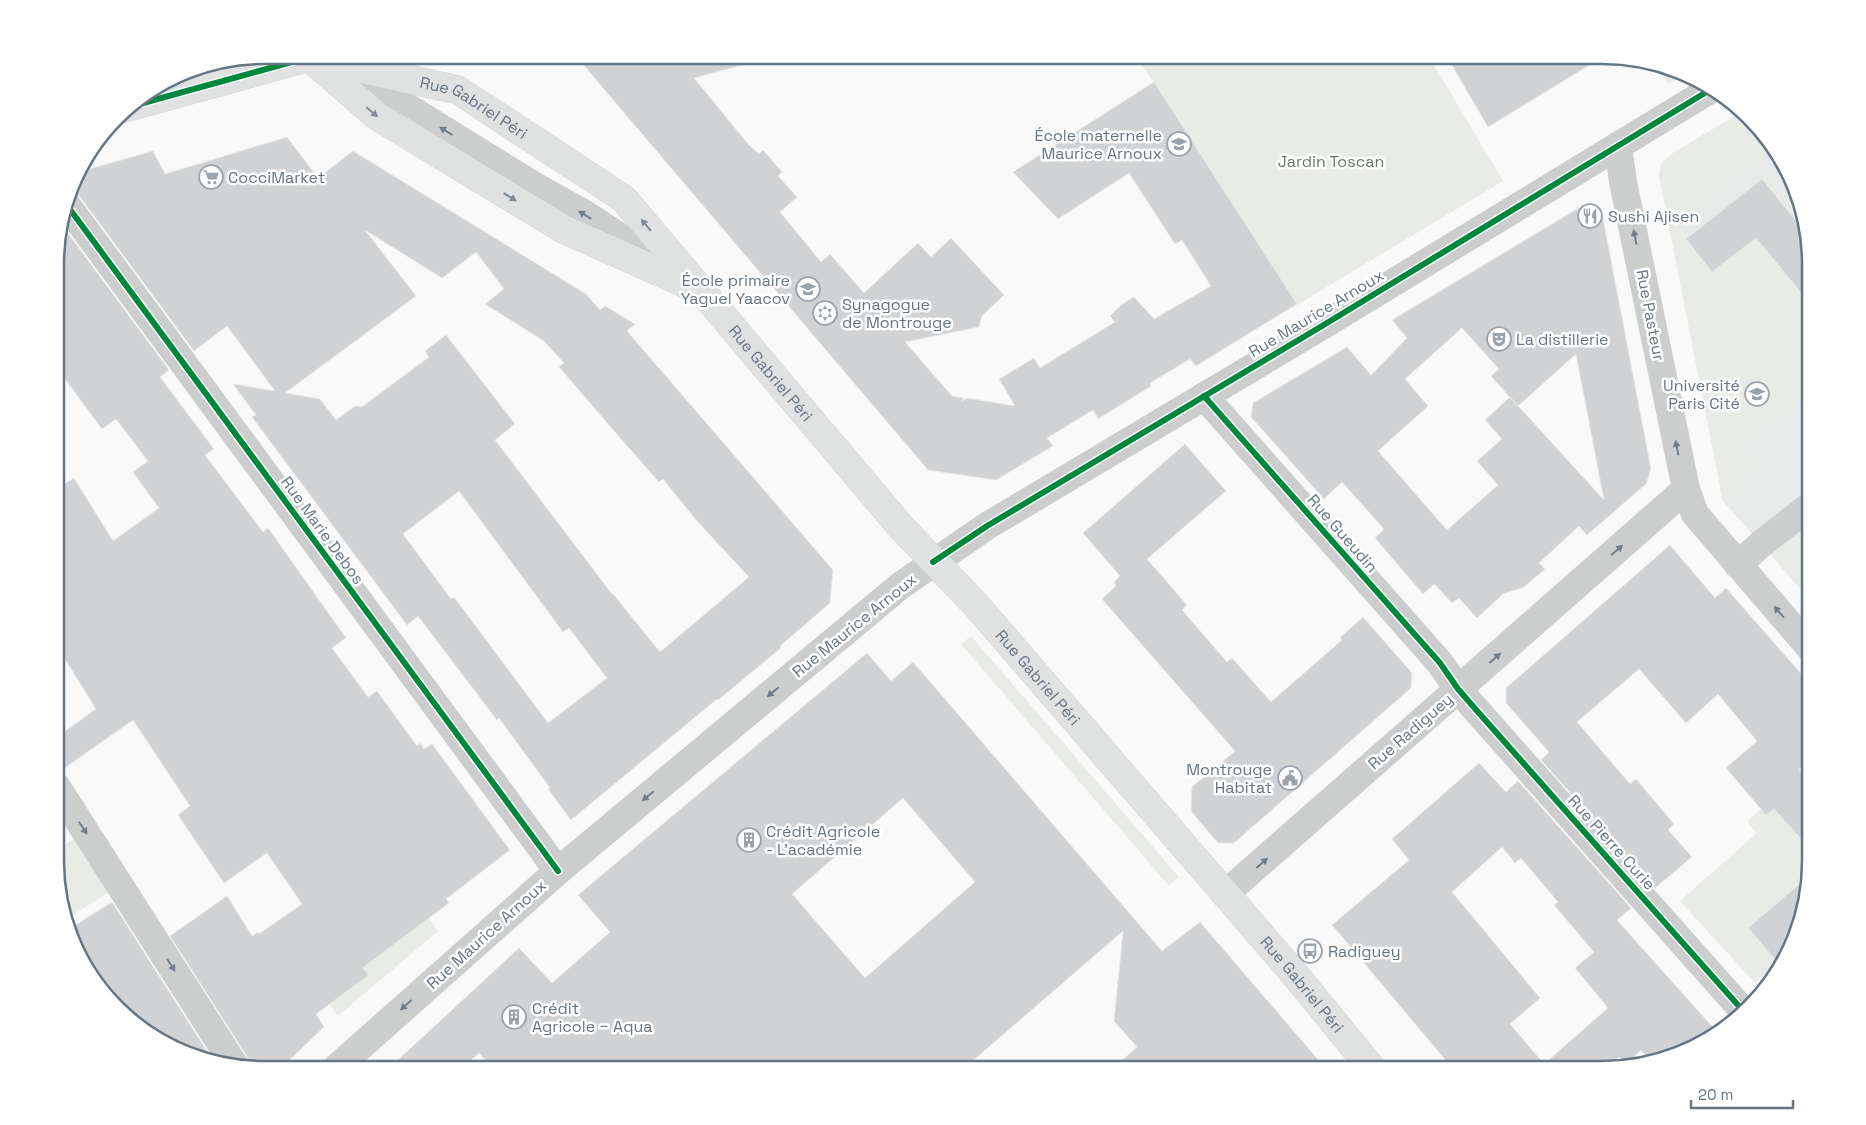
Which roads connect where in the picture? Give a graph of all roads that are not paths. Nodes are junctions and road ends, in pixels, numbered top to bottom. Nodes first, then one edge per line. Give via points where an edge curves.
1 (282, 64) edge
2 (319, 64) edge
3 (345, 64) edge
4 (1706, 93) edge
5 (145, 102) edge
6 (1618, 146) junction
7 (71, 211) edge
8 (699, 289) junction
9 (1204, 396) junction
10 (1686, 489) junction
11 (1802, 511) edge
12 (934, 562) junction
13 (1738, 565) junction
14 (1802, 640) edge
15 (1458, 689) junction
16 (64, 798) edge
17 (558, 871) junction
18 (1225, 894) junction
19 (1740, 1007) edge
20 (230, 1058) edge
21 (344, 1061) edge
22 (1366, 1061) edge

1 - 5 main road
2 - 8 main road, Rue Gabriel Péri via 378,116 563,229
8 -> 3 main road, Rue Gabriel Péri via 624,199 458,90
4 - 6 street, Rue Maurice Arnoux
6 - 9 street, Rue Maurice Arnoux
10 -> 6 street, Rue Pasteur
7 - 17 street, Rue Marie Debos
8 - 12 main road, Rue Gabriel Péri via 900,527
9 - 12 street, Rue Maurice Arnoux via 987,526
9 - 15 street, Rue Gueudin via 1440,663
10 - 13 street, Rue Pasteur via 1695,514
15 -> 10 street, Rue Radiguey
11 - 13 street
12 -> 17 street, Rue Maurice Arnoux via 900,586
12 - 18 main road, Rue Gabriel Péri via 976,605
14 -> 13 street, Rue Pasteur
18 -> 15 street, Rue Radiguey
15 - 19 street, Rue Pierre Curie
16 -> 20 street
17 -> 21 street, Rue Maurice Arnoux
18 - 22 main road, Rue Gabriel Péri

